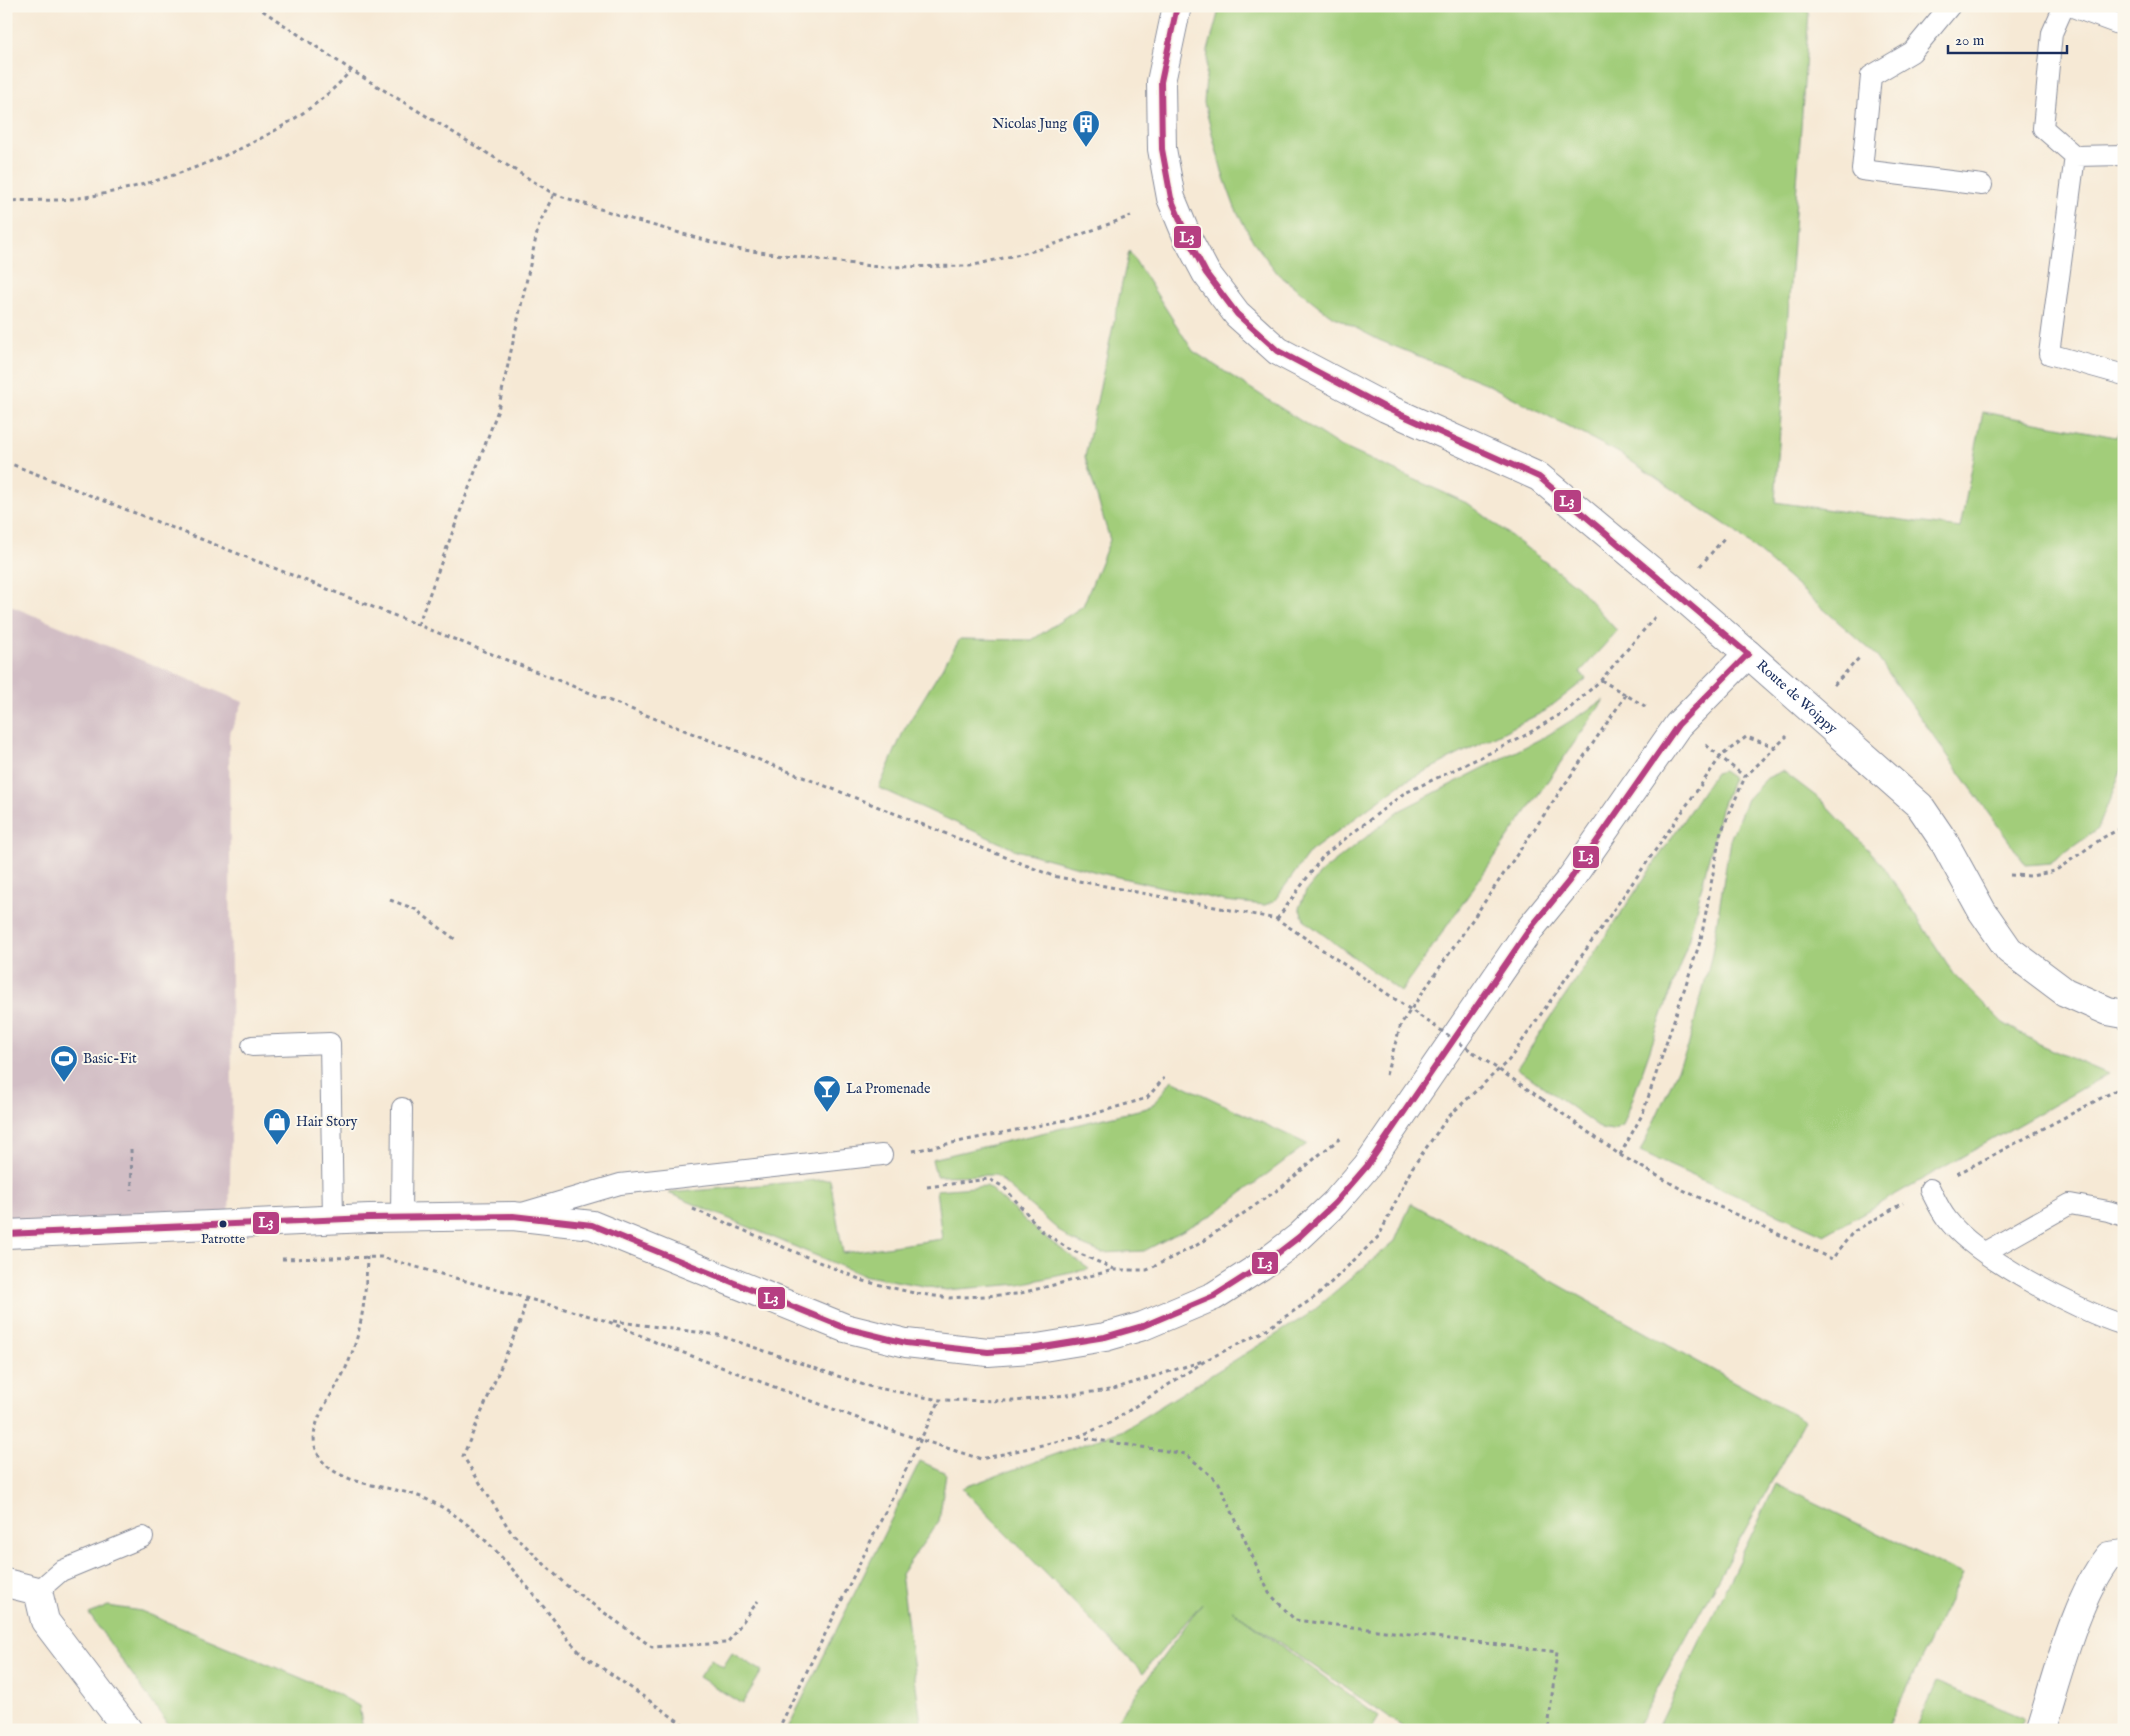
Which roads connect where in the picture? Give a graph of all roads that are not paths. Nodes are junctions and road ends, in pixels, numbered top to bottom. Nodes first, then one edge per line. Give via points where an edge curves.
1 (1177, 6) edge
2 (1950, 6) edge
3 (2064, 6) edge
4 (2070, 6) edge
5 (2124, 26) edge
6 (2124, 155) edge
7 (2075, 156) junction
8 (1982, 185) dead end
9 (2124, 375) edge
10 (1748, 654) junction
11 (2124, 1014) edge
12 (252, 1046) dead end
13 (402, 1108) dead end
14 (882, 1156) road end
15 (1930, 1189) road end
16 (513, 1216) junction
17 (2124, 1216) edge
18 (401, 1217) junction
19 (333, 1219) junction
20 (6, 1234) edge
21 (1985, 1252) junction
22 (2124, 1325) edge
23 (143, 1537) dead end
24 (2124, 1554) edge
25 (6, 1583) edge
26 (38, 1591) junction
27 (128, 1730) edge
28 (2040, 1730) edge

1 - 10 main road via 1161,82 1162,149 1171,198 1206,273 1237,314 1278,351 1386,408 1540,477
2 - 8 lane via 1912,52 1871,76 1862,170
3 - 7 lane via 2052,34 2043,128
4 - 5 lane
6 - 7 lane
7 - 9 lane via 2050,354
10 - 11 main road, Route de Woippy via 1920,806 1944,840 1982,910 2010,950 2065,992 2108,1011
10 - 16 main road, Route de Woippy via 1678,725 1569,882 1529,930 1367,1166 1299,1237 1214,1296 1179,1312 1105,1338 1032,1349 988,1352 906,1344 846,1328 592,1225
12 - 19 lane via 330,1043
13 - 18 lane
14 - 16 lane via 620,1184
15 - 21 lane via 1947,1219
16 - 18 main road, Route de Woippy
17 - 21 lane via 2070,1204
18 - 19 main road, Route de Woippy
19 - 20 main road, Route de Woippy
21 - 22 lane via 2042,1287 2105,1319
23 - 26 lane via 62,1571
24 - 28 main road via 2109,1556 2096,1573 2081,1607
25 - 26 main road
26 - 27 main road via 45,1621

